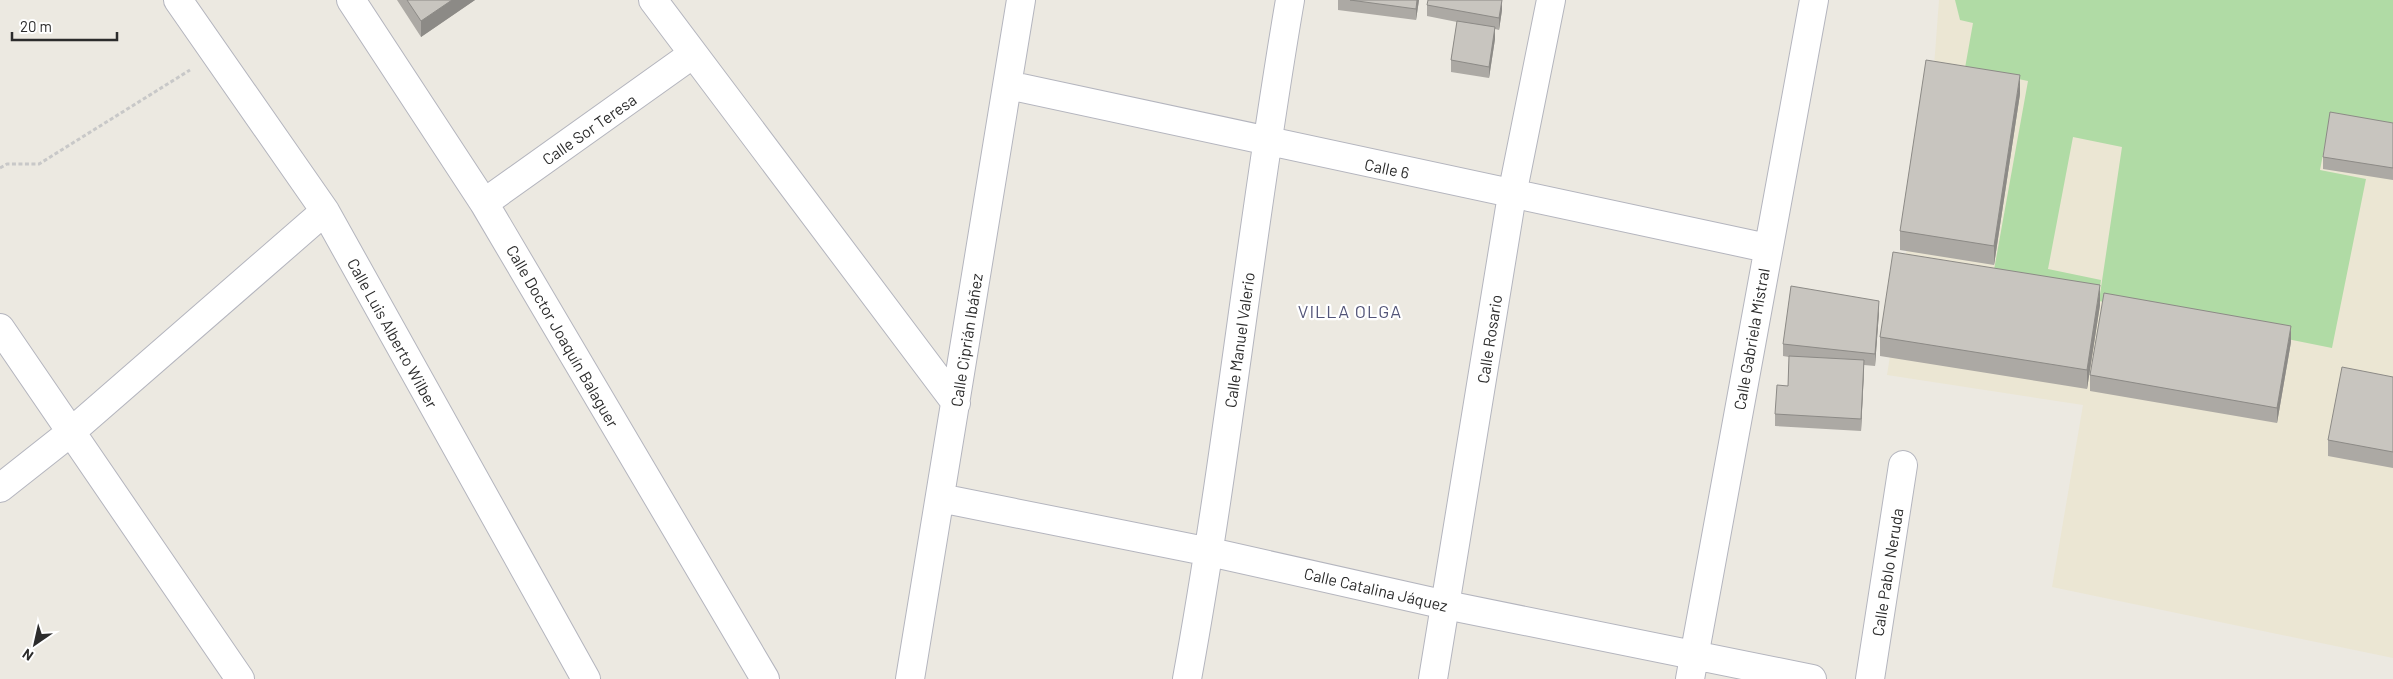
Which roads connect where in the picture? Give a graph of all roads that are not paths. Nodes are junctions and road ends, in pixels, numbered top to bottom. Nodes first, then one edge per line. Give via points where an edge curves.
1 (178, 0) edge
2 (351, 0) edge
3 (653, 0) edge
4 (1021, 0) edge
5 (1290, 0) edge
6 (1551, 0) edge
7 (1814, 0) edge
8 (693, 54) junction
9 (1008, 85) junction
10 (1266, 141) junction
11 (1512, 195) junction
12 (484, 203) junction
13 (325, 211) junction
14 (1767, 248) junction
15 (0, 328) edge
16 (956, 403) junction
17 (71, 432) junction
18 (1903, 464) dead end
19 (0, 488) edge
20 (940, 498) junction
21 (1210, 552) junction
22 (1446, 605) junction
23 (1692, 668) edge
24 (240, 679) edge
25 (586, 679) edge
26 (764, 679) edge
27 (910, 679) edge
28 (1187, 679) edge
29 (1433, 679) edge
30 (1812, 679) edge
31 (1870, 679) edge

1 - 13 street, Calle Luis Alberto Wilber
2 - 12 street, Calle Doctor Joaquín Balaguer
3 - 8 street
4 - 9 street, Calle Ciprián Ibáñez
5 - 10 street, Calle Manuel Valerio
6 - 11 street, Calle Rosario
7 - 14 street, Calle Gabriela Mistral
8 - 12 street, Calle Sor Teresa
8 - 16 street
9 - 10 street, Calle 6
9 - 16 street, Calle Ciprián Ibáñez
10 - 11 street, Calle 6
10 - 21 street, Calle Manuel Valerio
11 - 14 street, Calle 6
11 - 22 street, Calle Rosario
12 - 26 street, Calle Doctor Joaquín Balaguer
13 - 17 street
13 - 25 street, Calle Luis Alberto Wilber
14 - 23 street, Calle Gabriela Mistral
15 - 17 street
16 - 20 street, Calle Ciprián Ibáñez
17 - 19 street
17 - 24 street
18 - 31 street, Calle Pablo Neruda
20 - 21 street, Calle Catalina Jáquez
20 - 27 street, Calle Ciprián Ibáñez
21 - 22 street, Calle Catalina Jáquez
21 - 28 street, Calle Manuel Valerio
22 - 23 street, Calle Catalina Jáquez
22 - 29 street, Calle Rosario
23 - 30 street, Calle Catalina Jáquez

